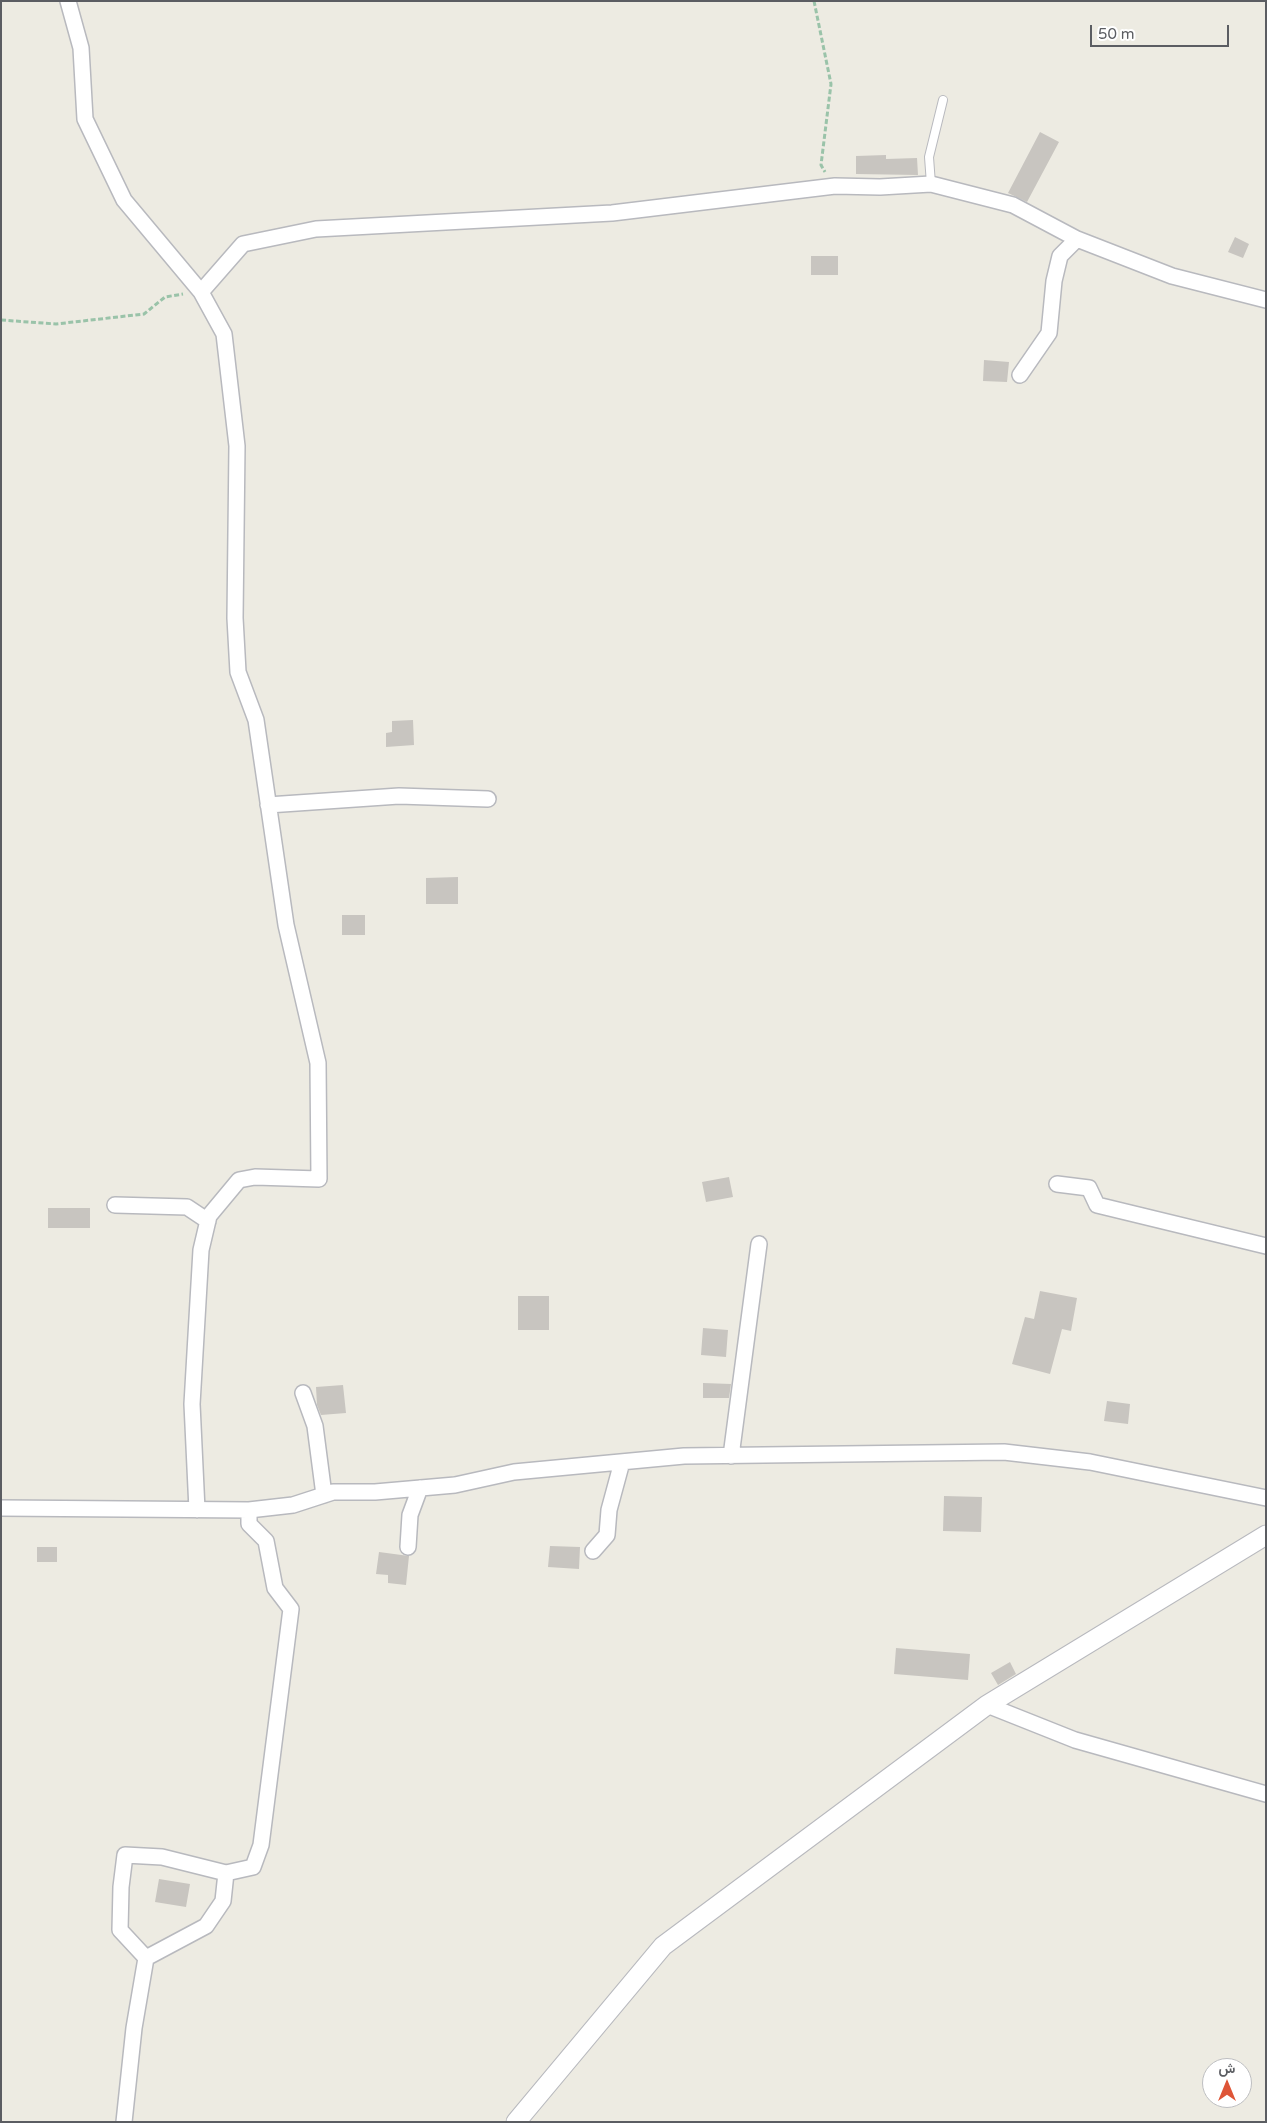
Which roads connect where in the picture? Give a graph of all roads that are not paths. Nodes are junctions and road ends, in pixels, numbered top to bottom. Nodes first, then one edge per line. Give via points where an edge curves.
1 (68, 1) edge
2 (943, 100) dead end
3 (931, 184) junction
4 (1077, 239) junction
5 (201, 292) junction
6 (1266, 300) edge
7 (1020, 375) dead end
8 (488, 800) dead end
9 (268, 805) junction
10 (1057, 1184) dead end
11 (115, 1205) dead end
12 (208, 1221) junction
13 (759, 1244) dead end
14 (1266, 1246) edge
15 (303, 1393) dead end
16 (732, 1456) junction
17 (622, 1462) junction
18 (420, 1488) junction
19 (324, 1495) junction
20 (1266, 1498) edge
21 (1, 1508) edge
22 (197, 1510) junction
23 (249, 1510) junction
24 (1266, 1535) edge
25 (408, 1547) dead end
26 (593, 1551) dead end
27 (987, 1705) junction
28 (1266, 1794) edge
29 (226, 1873) junction
30 (146, 1958) junction
31 (124, 2122) edge
32 (516, 2122) edge

1 - 5 street via 81,48 85,119 124,200
2 - 3 lane via 929,157
3 - 4 street via 1013,205
3 - 5 street via 835,186 612,213 316,229 243,244
4 - 6 street via 1172,276
4 - 7 street via 1060,256 1049,333
5 - 9 street via 224,334 233,401 237,446 235,618 238,672 256,720
8 - 9 street via 398,796
9 - 12 street via 286,925 318,1063 319,1179 255,1177 239,1180
10 - 14 street via 1089,1188 1097,1205
11 - 12 street via 187,1207
12 - 22 street via 201,1250 192,1404
13 - 16 street
15 - 19 street via 316,1426
16 - 17 street via 684,1456
16 - 20 street via 1004,1452 1090,1462
17 - 18 street via 514,1472 455,1485
17 - 26 street via 609,1510 607,1535
18 - 19 street
18 - 25 street via 410,1515
19 - 23 street via 293,1505
21 - 22 street
22 - 23 street
23 - 29 street via 249,1524 266,1541 275,1588 291,1610 261,1845 253,1866
24 - 27 street
27 - 28 street via 1075,1740
27 - 32 street via 663,1946
29 - 30 street via 223,1901 206,1926
29 - 30 street via 162,1857 125,1854 120,1930
30 - 31 street via 134,2028

